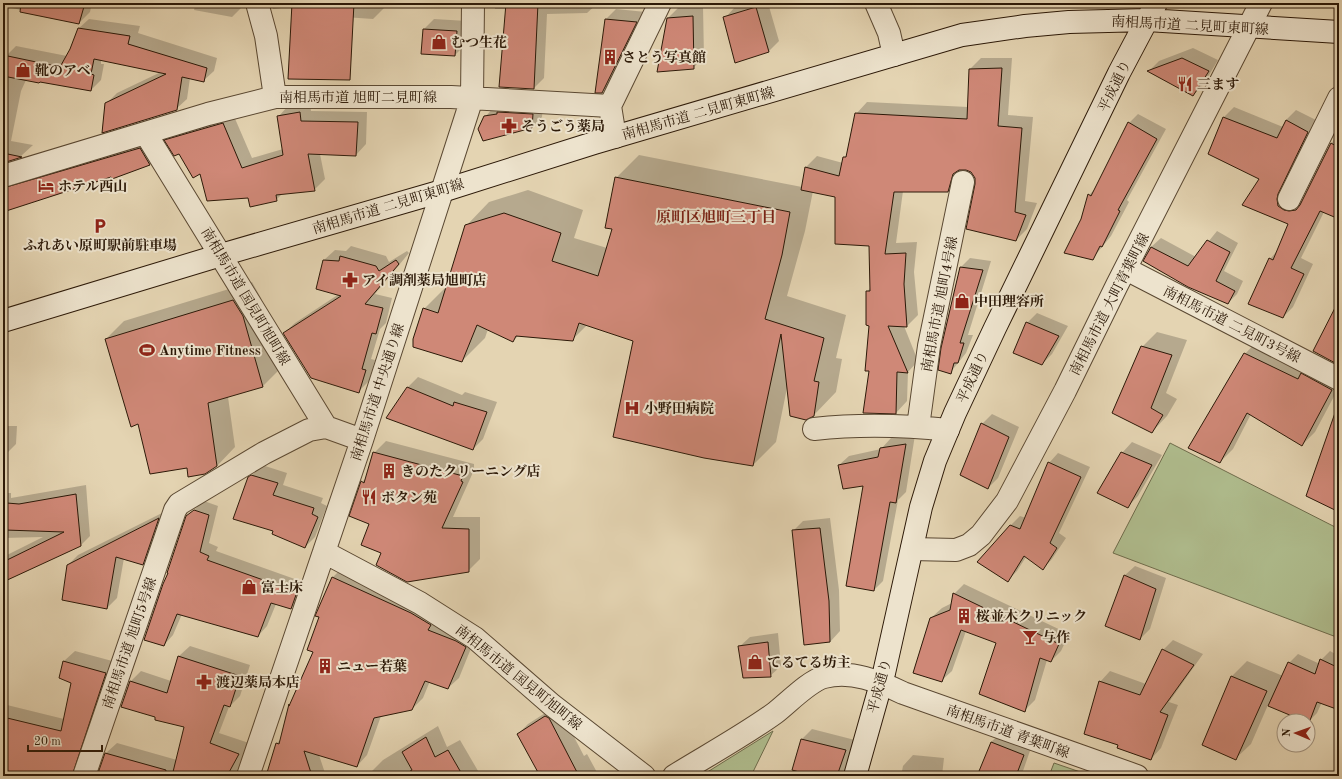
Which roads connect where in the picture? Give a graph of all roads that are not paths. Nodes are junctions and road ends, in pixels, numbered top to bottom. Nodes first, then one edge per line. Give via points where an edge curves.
1 (257, 3) edge
2 (473, 3) edge
3 (660, 3) edge
4 (876, 3) edge
5 (1261, 3) edge
6 (1152, 11) edge
7 (1249, 28) junction
8 (1339, 32) edge
9 (894, 55) junction
10 (275, 97) junction
11 (472, 98) junction
12 (1339, 98) edge
13 (610, 106) junction
14 (146, 134) junction
15 (615, 137) junction
16 (3, 176) edge
17 (963, 182) dead end
18 (442, 191) junction
19 (1289, 199) dead end
20 (221, 255) junction
21 (1126, 269) junction
22 (3, 321) edge
23 (1339, 379) edge
24 (326, 427) junction
25 (918, 427) junction
26 (814, 429) dead end
27 (948, 430) junction
28 (362, 440) junction
29 (912, 549) junction
30 (324, 552) junction
31 (881, 682) junction
32 (84, 776) edge
33 (248, 776) edge
34 (644, 776) edge
35 (674, 776) edge
36 (855, 776) edge
37 (1137, 776) edge

1 - 10 street via 266,36
2 - 11 street, 南相馬市道 中央通り線
3 - 13 street
4 - 9 street via 889,33
5 - 7 street, 南相馬市道 大町青葉町線
6 - 7 street, 南相馬市道 二見町東町線
6 - 9 street, 南相馬市道 二見町東町線 via 985,31
6 - 27 street, 平成通り
7 - 8 street, 南相馬市道 二見町東町線
7 - 21 street, 南相馬市道 大町青葉町線
9 - 15 street, 南相馬市道 二見町東町線
10 - 11 street, 南相馬市道 旭町二見町線
10 - 14 street, 南相馬市道 旭町二見町線 via 208,114
11 - 13 street, 南相馬市道 旭町二見町線
11 - 18 street, 南相馬市道 中央通り線
12 - 19 street
13 - 15 street
14 - 16 street, 南相馬市道 旭町二見町線
14 - 20 street, 南相馬市道 国見町旭町線
15 - 18 street, 南相馬市道 二見町東町線
17 - 25 street, 南相馬市道 旭町4号線 via 929,346
18 - 20 street, 南相馬市道 二見町東町線
18 - 28 street, 南相馬市道 中央通り線
20 - 22 street, 南相馬市道 二見町東町線
20 - 24 street, 南相馬市道 国見町旭町線
21 - 23 street, 南相馬市道 二見町3号線
21 - 29 street, 南相馬市道 大町青葉町線 via 1058,405 1007,501 994,519 981,535 956,550
24 - 28 street
24 - 32 street, 南相馬市道 旭町5号線 via 309,430 264,453 184,499 175,510
25 - 26 street via 850,425
25 - 27 street
27 - 29 street, 平成通り via 935,460
28 - 30 street, 南相馬市道 中央通り線
29 - 31 street, 平成通り
30 - 33 street, 南相馬市道 中央通り線
30 - 34 street, 南相馬市道 国見町旭町線 via 420,603 475,638 552,705
31 - 35 street via 858,676 823,677 774,713
31 - 36 street, 平成通り
31 - 37 street, 南相馬市道 青葉町線 via 903,693

